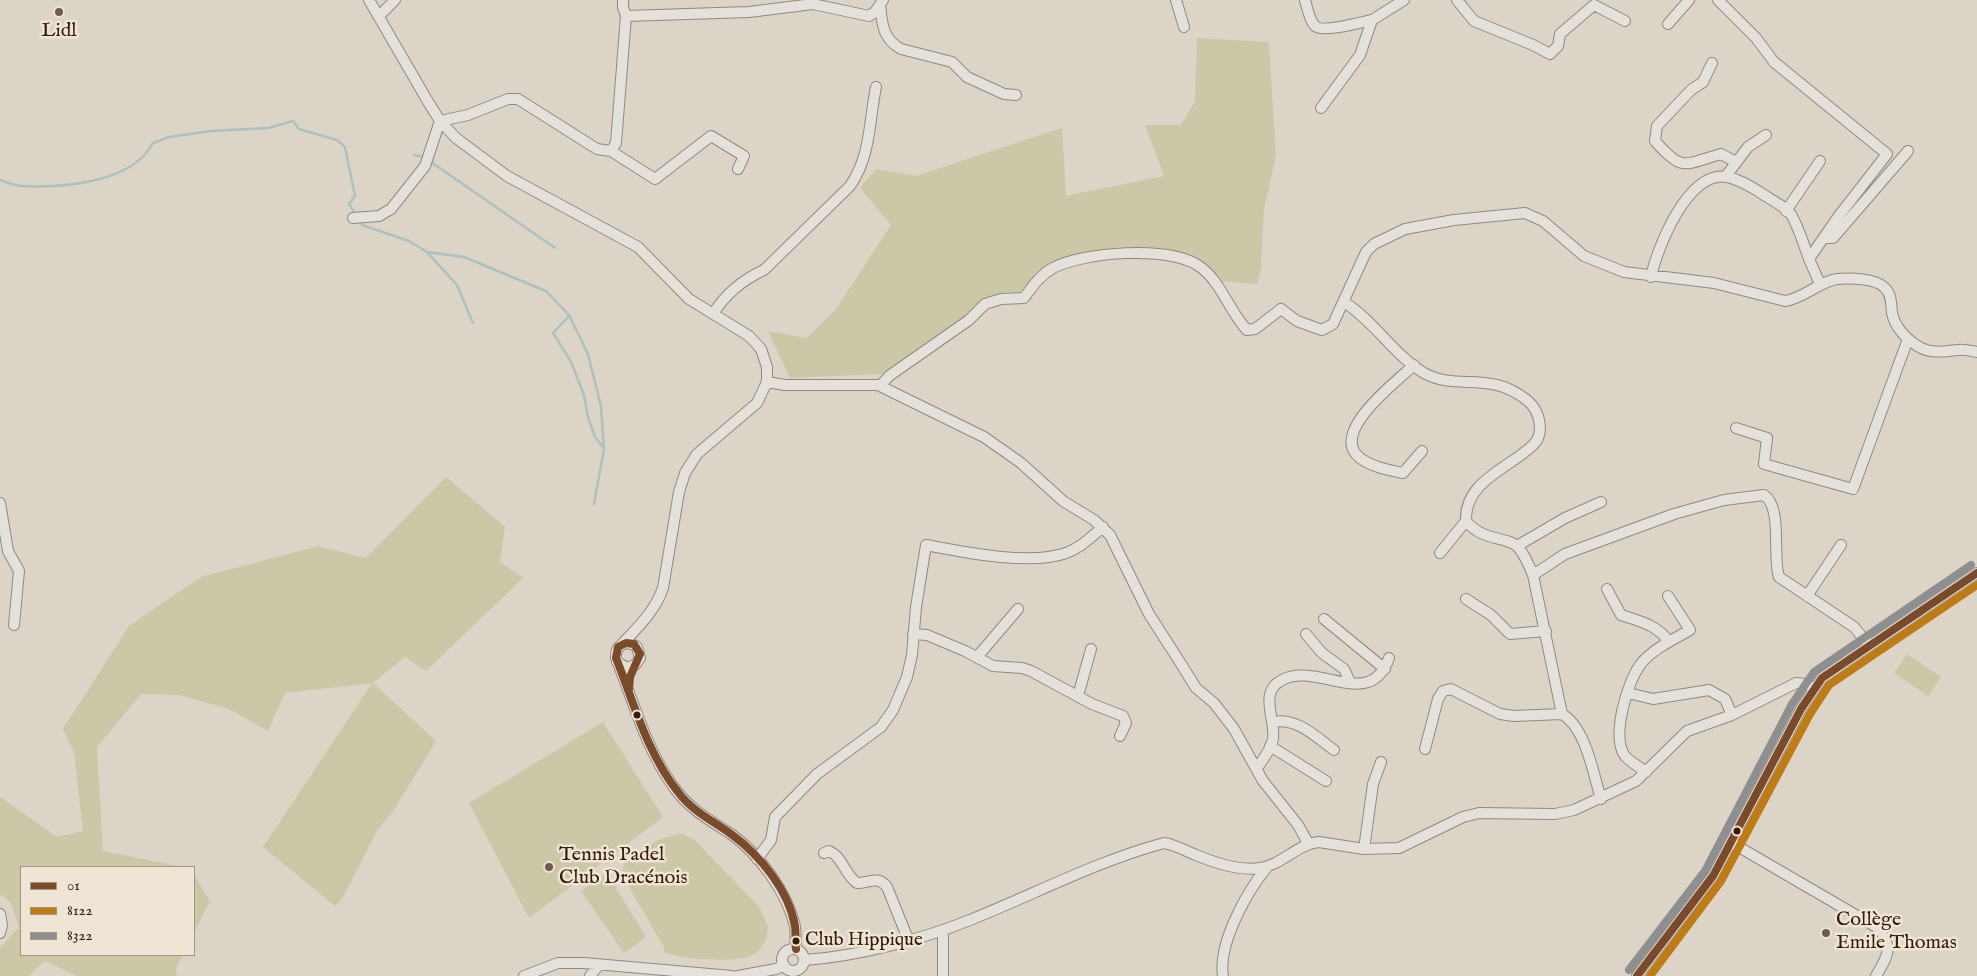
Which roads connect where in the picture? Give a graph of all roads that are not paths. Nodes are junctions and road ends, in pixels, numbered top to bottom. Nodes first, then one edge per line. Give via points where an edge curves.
1 (369, 0) edge
2 (395, 0) edge
3 (624, 0) edge
4 (1176, 0) edge
5 (1305, 0) edge
6 (1404, 0) edge
7 (1457, 0) edge
8 (1689, 0) edge
9 (1718, 0) edge
10 (881, 2) edge
11 (378, 16) junction
12 (626, 16) junction
13 (1372, 20) junction
14 (1624, 21) dead end
15 (1668, 24) dead end
16 (1184, 27) dead end
17 (1712, 63) dead end
18 (876, 87) dead end
19 (1016, 95) dead end
20 (1321, 108) dead end
21 (440, 121) junction
22 (1766, 134) dead end
23 (611, 151) junction
24 (1908, 151) dead end
25 (1820, 161) dead end
26 (1736, 162) junction
27 (738, 170) dead end
28 (1726, 176) junction
29 (1786, 211) junction
30 (357, 217) dead end
31 (1824, 238) junction
32 (1809, 259) junction
33 (1651, 277) junction
34 (1820, 284) junction
35 (1344, 302) junction
36 (714, 314) junction
37 (1908, 339) junction
38 (1977, 352) edge
39 (1414, 365) junction
40 (767, 382) junction
41 (880, 386) junction
42 (1736, 428) dead end
43 (1422, 451) dead end
44 (1601, 502) dead end
45 (0, 503) edge
46 (1466, 521) junction
47 (1103, 527) junction
48 (1841, 545) dead end
49 (1517, 546) junction
50 (1440, 553) dead end
51 (1977, 573) edge
52 (1533, 575) junction
53 (1607, 589) dead end
54 (1668, 596) dead end
55 (1807, 596) junction
56 (1466, 599) dead end
57 (1018, 609) dead end
58 (1324, 619) dead end
59 (14, 625) dead end
60 (638, 628) junction
61 (1546, 631) junction
62 (913, 634) junction
63 (1306, 634) dead end
64 (1668, 642) junction
65 (622, 644) junction
66 (1869, 645) junction
67 (637, 647) junction
68 (1091, 650) dead end
69 (978, 657) junction
70 (1389, 658) dead end
71 (617, 662) junction
72 (633, 666) junction
73 (1385, 669) junction
74 (1350, 682) junction
75 (1813, 688) junction
76 (629, 689) junction
77 (1628, 693) junction
78 (1078, 696) junction
79 (1562, 714) junction
80 (1732, 715) junction
81 (1273, 722) junction
82 (1120, 736) dead end
83 (1270, 746) junction
84 (1425, 749) dead end
85 (1334, 750) dead end
86 (1381, 762) dead end
87 (1257, 768) junction
88 (1646, 772) junction
89 (1326, 781) dead end
90 (1601, 799) junction
91 (1308, 843) junction
92 (1732, 843) junction
93 (1364, 849) junction
94 (824, 853) dead end
95 (757, 859) junction
96 (1268, 866) junction
97 (0, 914) edge
98 (942, 930) junction
99 (0, 933) edge
100 (908, 939) junction
101 (796, 949) junction
102 (805, 960) junction
103 (599, 965) junction
104 (784, 965) junction
105 (797, 973) edge
106 (524, 976) edge
107 (590, 976) edge
108 (725, 976) edge
109 (732, 976) edge
110 (738, 976) edge
111 (942, 976) edge
112 (1223, 976) edge
113 (1637, 976) edge
114 (1876, 976) edge

1 - 11 street
2 - 11 street
3 - 12 street
4 - 16 street
5 - 13 street via 1313,24 1318,28
6 - 13 street
7 - 14 street via 1474,21 1550,54 1558,46 1560,34 1594,5
8 - 15 street
9 - 31 street via 1756,38 1774,62 1888,154
10 - 12 street via 869,16 813,4 749,12
10 - 19 street via 884,32 894,45 952,62 967,77 1004,94
11 - 21 street
12 - 23 street via 616,143
13 - 20 street via 1360,55
17 - 26 street via 1703,82 1657,126 1655,141 1678,163 1693,163 1721,154
18 - 36 street via 869,118 868,146 860,172 850,186 764,270 729,292
21 - 23 street via 468,115 508,99 518,99 597,148
21 - 30 street via 425,166 391,209 379,216
21 - 36 street via 456,138 508,176 638,247 688,300
22 - 26 street via 1748,147
23 - 27 street via 655,179 710,136 744,156
24 - 31 street via 1833,238
25 - 29 street
26 - 28 street
28 - 29 street via 1746,183
28 - 33 street via 1709,179 1684,201 1667,232
29 - 32 street via 1791,214
31 - 32 street
32 - 34 street
33 - 34 street via 1714,283 1785,301 1796,299
33 - 35 street via 1624,272 1584,256 1543,221 1533,215 1516,212 1405,229 1374,244 1366,252
34 - 37 street via 1838,279 1859,279 1884,287 1898,328
35 - 39 street via 1361,313
35 - 41 street via 1333,324 1327,328 1312,328 1280,309 1251,331 1240,323 1210,277 1191,262 1155,253 1069,261 1044,273 1024,298 986,304
36 - 40 street via 749,336 761,349 767,367
37 - 38 street via 1934,352
37 - 42 street via 1853,489 1764,464 1767,438
39 - 43 street via 1357,420 1351,434 1351,448 1359,458 1374,466 1404,474
39 - 46 street via 1439,378 1503,386 1532,405 1539,418 1540,432 1535,444 1479,486 1469,501
40 - 41 street
40 - 60 street via 757,403 697,454 685,473 663,588 654,610
41 - 47 street via 984,438 1021,463 1064,501
44 - 49 street via 1565,518
45 - 59 street via 8,551 19,571
46 - 49 street via 1473,530
46 - 50 street
47 - 62 street via 1084,544 1066,553 1044,558 981,555 926,545
47 - 87 street via 1149,614 1196,688 1214,703 1234,729
48 - 55 street
49 - 52 street
51 - 66 street
52 - 55 street via 1565,554 1674,514 1724,500 1764,495 1773,508 1779,576
52 - 61 street
53 - 64 street via 1621,615 1649,624 1664,634
54 - 64 street via 1690,630
55 - 66 street via 1854,627
56 - 61 street via 1491,615 1510,634
57 - 69 street
58 - 73 street
60 - 65 street
60 - 67 street
61 - 79 street
62 - 69 street via 927,635
62 - 95 street via 907,677 881,726 817,774 775,817 771,840
63 - 74 street via 1322,654 1344,669
64 - 77 street via 1641,664
65 - 67 street via 630,643
65 - 71 street via 616,650
66 - 75 street via 1833,668
67 - 72 street via 640,658
68 - 78 street
69 - 78 street via 993,666 1031,671
70 - 73 street
71 - 72 street via 623,667
71 - 76 street
72 - 76 street
73 - 74 street via 1375,680 1363,684
74 - 81 street via 1296,676 1283,679 1273,686 1269,699
75 - 80 street via 1796,683
75 - 92 street
76 - 95 street via 659,764 673,786 698,813 740,842
77 - 80 street via 1653,699 1709,690 1725,699
77 - 88 street via 1618,739 1625,756
78 - 82 street via 1123,716 1126,723
79 - 84 street via 1500,714 1451,689 1443,691 1438,698
79 - 90 street via 1579,730
80 - 88 street via 1687,730
81 - 83 street
81 - 85 street via 1283,720 1300,726
83 - 87 street
83 - 89 street
86 - 93 street via 1373,784
87 - 91 street
88 - 90 street via 1636,781
90 - 93 street via 1555,814 1479,813 1463,817 1399,848
91 - 93 street
91 - 96 street
92 - 113 street via 1713,876
92 - 114 street via 1878,928 1888,940 1888,953
94 - 100 street via 837,854 851,880 857,883 882,881
95 - 101 street via 789,909 795,927
96 - 98 street via 1249,868 1210,861 1164,843 1090,868
96 - 112 street via 1231,927 1225,948
97 - 99 street
98 - 100 street
98 - 111 street
100 - 102 street via 853,954
101 - 102 street
101 - 104 street via 786,952 782,958
102 - 105 street
103 - 106 street via 558,963
103 - 107 street
103 - 108 street
104 - 105 street
104 - 110 street via 776,970
108 - 109 street

